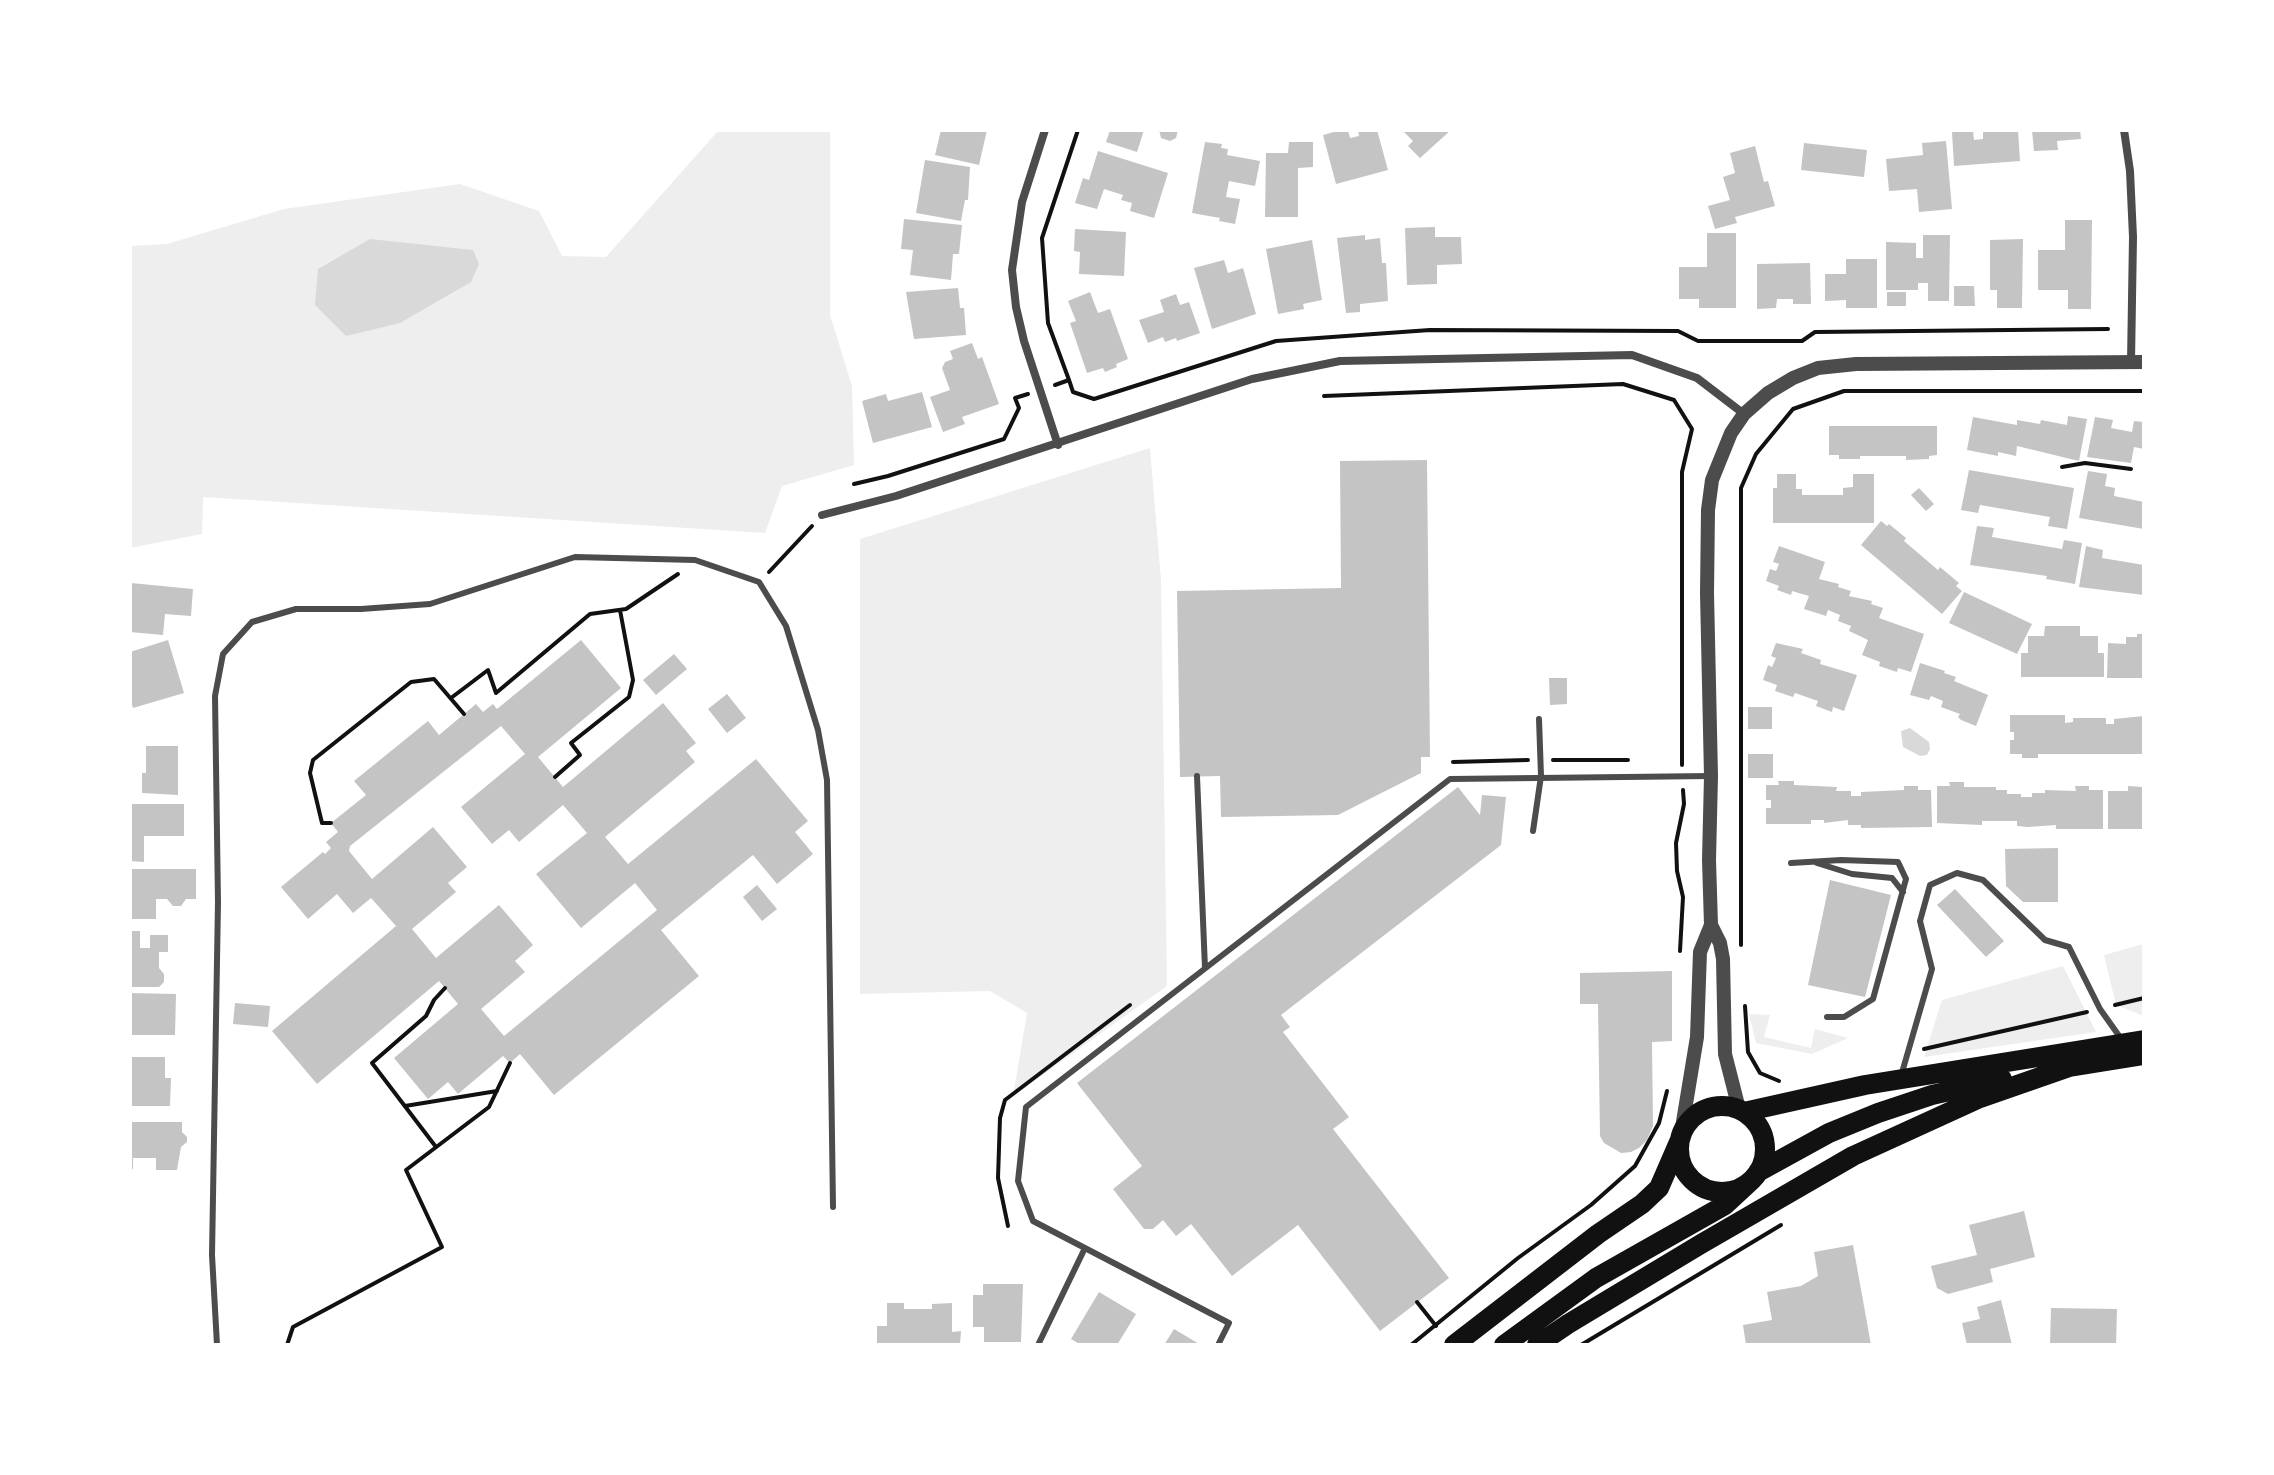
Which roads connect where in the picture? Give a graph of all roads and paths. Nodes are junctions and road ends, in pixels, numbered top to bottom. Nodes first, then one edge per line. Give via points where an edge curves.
1 (1045, 130) edge
2 (1078, 130) edge
3 (2124, 130) edge
4 (2138, 362) edge
5 (1069, 380) dead end
6 (2144, 391) edge
7 (1744, 414) junction
8 (1058, 445) junction
9 (2062, 467) dead end
10 (2131, 469) dead end
11 (822, 515) joint
12 (696, 561) junction
13 (759, 582) junction
14 (620, 610) junction
15 (451, 698) junction
16 (464, 714) dead end
17 (1539, 719) dead end
18 (1197, 776) dead end
19 (1541, 776) junction
20 (1711, 776) junction
21 (555, 777) dead end
22 (331, 823) dead end
23 (1533, 831) dead end
24 (1814, 861) junction
25 (1791, 863) dead end
26 (1903, 892) junction
27 (1711, 925) junction
28 (1741, 951) dead end
29 (1205, 968) junction
30 (445, 988) dead end
31 (1744, 994) dead end
32 (2144, 998) edge
33 (2100, 1009) junction
34 (1827, 1017) dead end
35 (2135, 1042) edge
36 (1909, 1052) junction
37 (2144, 1055) edge
38 (510, 1063) dead end
39 (2069, 1067) junction
40 (1900, 1079) junction
41 (1781, 1081) dead end
42 (497, 1091) junction
43 (405, 1106) junction
44 (1742, 1110) junction
45 (1680, 1138) junction
46 (436, 1147) junction
47 (1755, 1176) junction
48 (833, 1207) dead end
49 (1794, 1217) dead end
50 (1085, 1248) junction
51 (1417, 1302) dead end
52 (1436, 1326) dead end
53 (217, 1345) edge
54 (287, 1345) edge
55 (1038, 1345) edge
56 (1218, 1345) edge
57 (1454, 1345) edge
58 (1504, 1345) edge
59 (1537, 1345) edge
60 (1581, 1345) edge

1 - 8 street via 1022,202 1012,270 1024,341
2 - 5 path via 1042,238 1048,323
3 - 4 street
4 - 7 street via 1818,368 1781,384
6 - 28 path via 1844,391 1793,409 1756,454 1741,488
7 - 8 street via 1697,378 1632,355 1340,361 1252,379
7 - 20 street via 1722,453 1708,510
8 - 11 street
9 - 10 path via 2085,463
11 - 13 path
12 - 13 lane
12 - 14 path
12 - 53 lane via 575,557 430,604 296,609 252,622 223,654 215,696 218,902 212,1255
13 - 48 lane via 786,626 818,730 827,780
14 - 15 path via 590,614 496,693 488,670
14 - 21 path via 633,680 629,697 571,743 580,755
15 - 16 path
15 - 22 path via 434,679 411,682 313,760 310,773 322,823
17 - 19 lane
18 - 29 lane
19 - 20 lane
19 - 23 lane
19 - 29 lane via 1450,779
20 - 27 street
24 - 25 lane
24 - 26 lane via 1852,874 1892,878
24 - 26 lane via 1898,862 1906,879
26 - 34 lane via 1873,999 1844,1017
27 - 44 street via 1722,951 1724,1045
27 - 45 street via 1700,952 1697,1037
29 - 50 lane via 1026,1107 1018,1181 1033,1221
30 - 43 path via 426,1016 372,1063
31 - 41 path via 1748,1052 1760,1073
32 - 33 path
33 - 35 lane via 2114,1031
33 - 36 path
33 - 36 lane via 2069,947 2045,940 1983,880 1957,873 1930,885 1920,921 1932,969
35 - 40 main road
36 - 40 lane
37 - 39 main road
38 - 42 path
39 - 47 main road via 1898,1106 1829,1133
39 - 59 main road via 1980,1098 1853,1156
40 - 44 main road
42 - 43 path
42 - 46 path via 489,1107
43 - 46 path
44 - 45 main road via 1719,1106 1700,1112
44 - 47 main road via 1758,1125 1765,1144
45 - 47 main road via 1682,1166 1697,1184 1719,1192 1742,1187
45 - 57 main road via 1659,1188 1642,1204
46 - 54 path via 406,1170 442,1247 293,1327
47 - 58 main road via 1725,1205 1596,1278
49 - 60 path
50 - 55 lane
50 - 56 lane via 1229,1323
51 - 52 path

